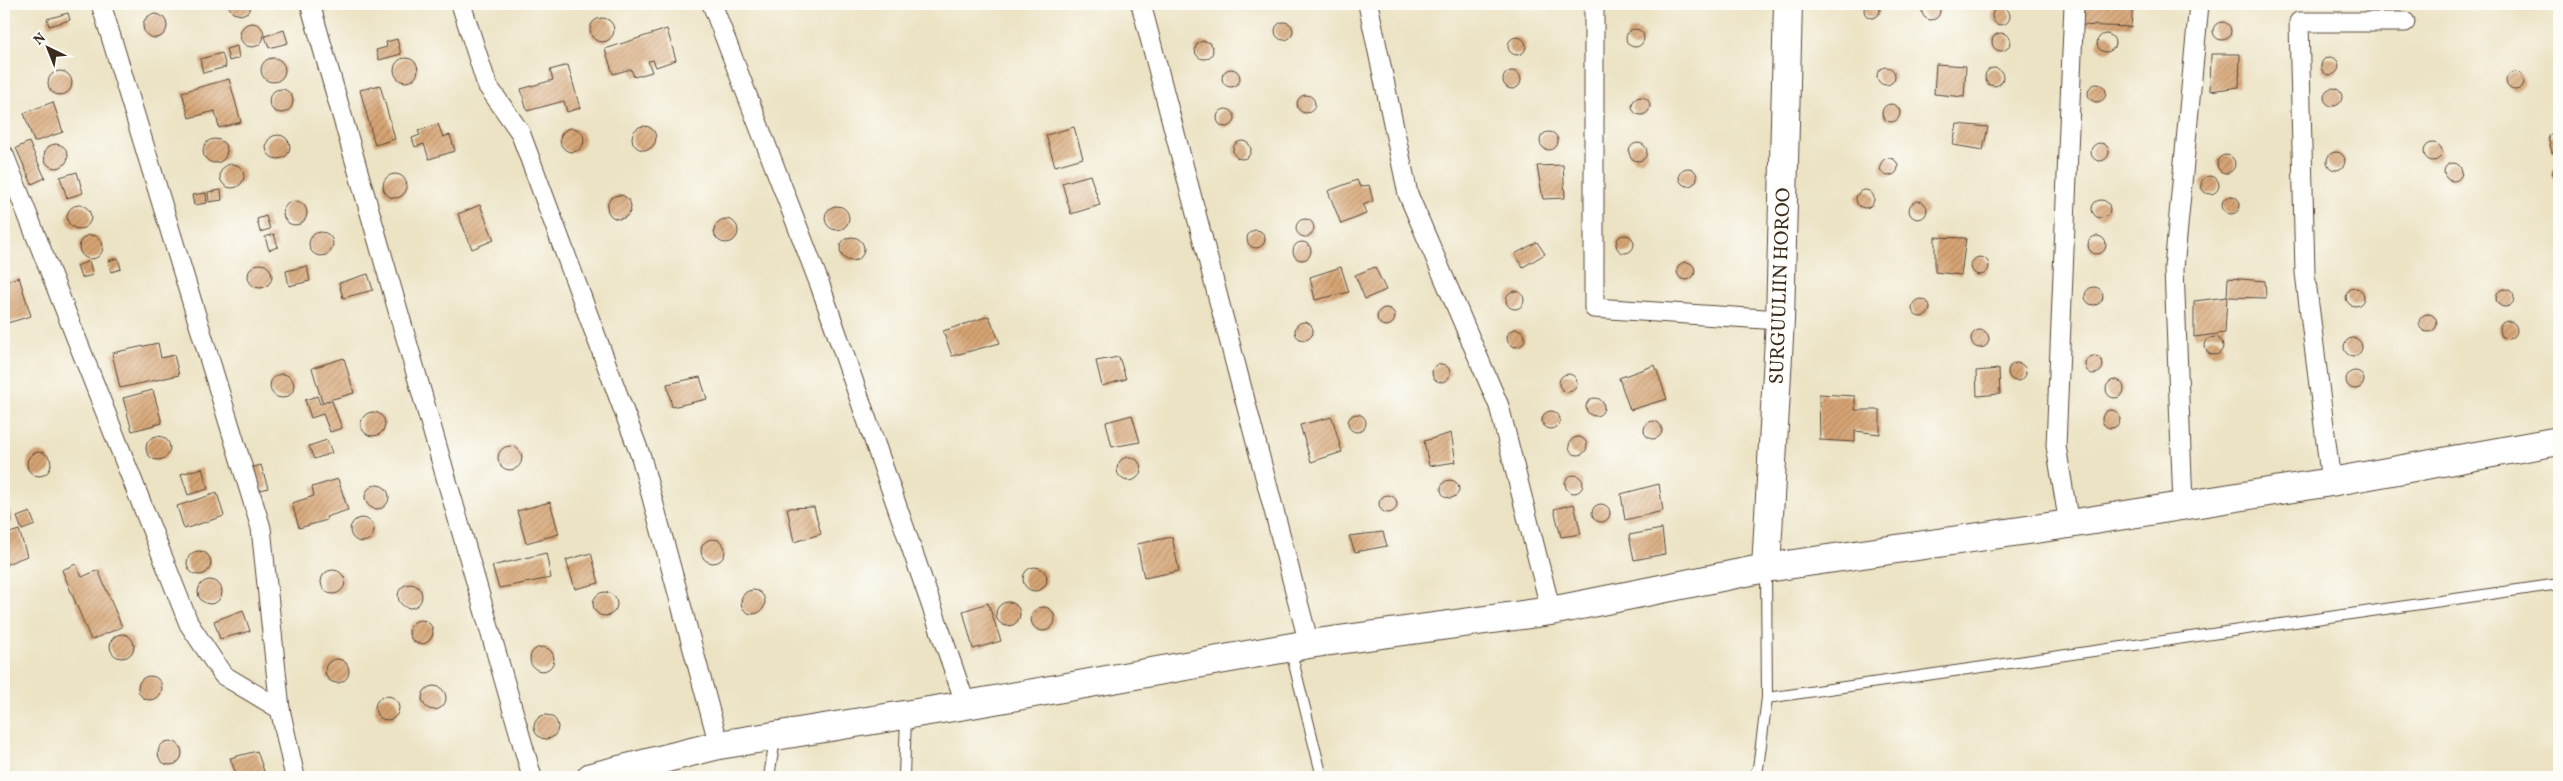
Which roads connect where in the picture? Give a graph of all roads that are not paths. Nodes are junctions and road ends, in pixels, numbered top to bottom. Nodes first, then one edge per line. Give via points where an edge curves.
1 (101, 4) edge
2 (310, 4) edge
3 (461, 4) edge
4 (712, 4) edge
5 (1141, 4) edge
6 (1368, 4) edge
7 (1594, 4) edge
8 (1788, 4) edge
9 (2074, 4) edge
10 (2199, 4) edge
11 (2406, 22) dead end
12 (4, 155) edge
13 (1780, 320) junction
14 (2559, 441) edge
15 (2331, 482) junction
16 (2183, 505) junction
17 (2069, 524) junction
18 (1766, 568) junction
19 (2559, 584) edge
20 (1551, 611) junction
21 (1300, 646) junction
22 (1767, 698) junction
23 (966, 705) junction
24 (280, 710) junction
25 (906, 714) junction
26 (776, 735) junction
27 (718, 745) junction
28 (295, 777) edge
29 (532, 777) edge
30 (591, 777) edge
31 (769, 777) edge
32 (904, 777) edge
33 (1322, 777) edge
34 (1752, 777) edge

1 - 24 street via 260,528
2 - 29 street
3 - 27 street via 487,85 520,132 640,457
4 - 23 street via 820,285
5 - 21 street
6 - 20 street via 1408,194 1499,406
7 - 13 street via 1594,308
8 - 13 street, SURGUULIIN HOROO
9 - 17 street via 2056,446
10 - 16 street via 2174,268
11 - 15 street via 2299,22 2305,274
12 - 24 street via 189,624 223,675
13 - 18 street, SURGUULIIN HOROO
14 - 15 street
15 - 16 street
16 - 17 street
17 - 18 street
18 - 20 street
18 - 22 lane
19 - 22 lane
20 - 21 street
21 - 23 street
21 - 33 lane
22 - 34 lane via 1758,768
23 - 25 street
24 - 28 street
25 - 26 street
25 - 32 lane
26 - 27 street
26 - 31 lane
27 - 30 street

